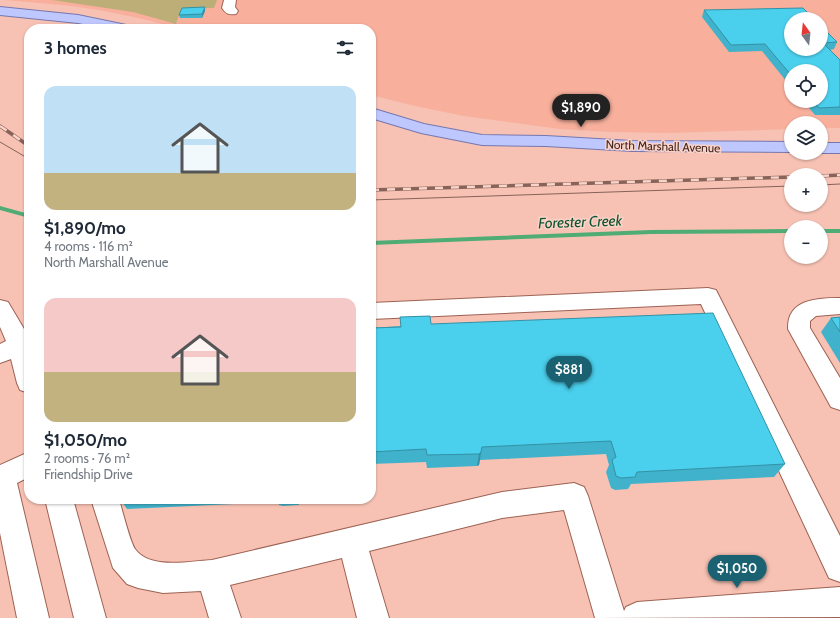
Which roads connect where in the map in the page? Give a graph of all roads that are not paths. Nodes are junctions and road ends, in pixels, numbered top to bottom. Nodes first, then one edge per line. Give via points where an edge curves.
1 (0, 11) edge
2 (99, 24) edge
3 (376, 114) edge
4 (784, 148) edge
5 (828, 148) edge
6 (840, 148) edge
7 (840, 306) edge
8 (0, 308) edge
9 (376, 311) edge
10 (10, 350) edge
11 (24, 374) edge
12 (840, 400) edge
13 (24, 466) edge
14 (1, 478) edge
15 (60, 504) edge
16 (106, 504) edge
17 (352, 542) junction
18 (8, 546) edge
19 (840, 567) edge
20 (212, 575) junction
21 (840, 602) edge
22 (33, 618) edge
23 (90, 618) edge
24 (225, 618) edge
25 (373, 618) edge
26 (611, 618) edge
27 (637, 618) edge

1 - 2 main road
3 - 4 main road, North Marshall Avenue via 421,128 482,140
5 - 6 main road
7 - 12 street via 809,309 801,315 798,322 799,330
8 - 10 street via 16,334
9 - 19 street via 708,296
10 - 11 street
13 - 14 street
14 - 18 street
15 - 23 street
16 - 20 street via 122,558 138,573 163,578
17 - 20 street
17 - 25 street
17 - 26 street via 502,505 574,496
18 - 22 street
20 - 24 street
21 - 27 street

